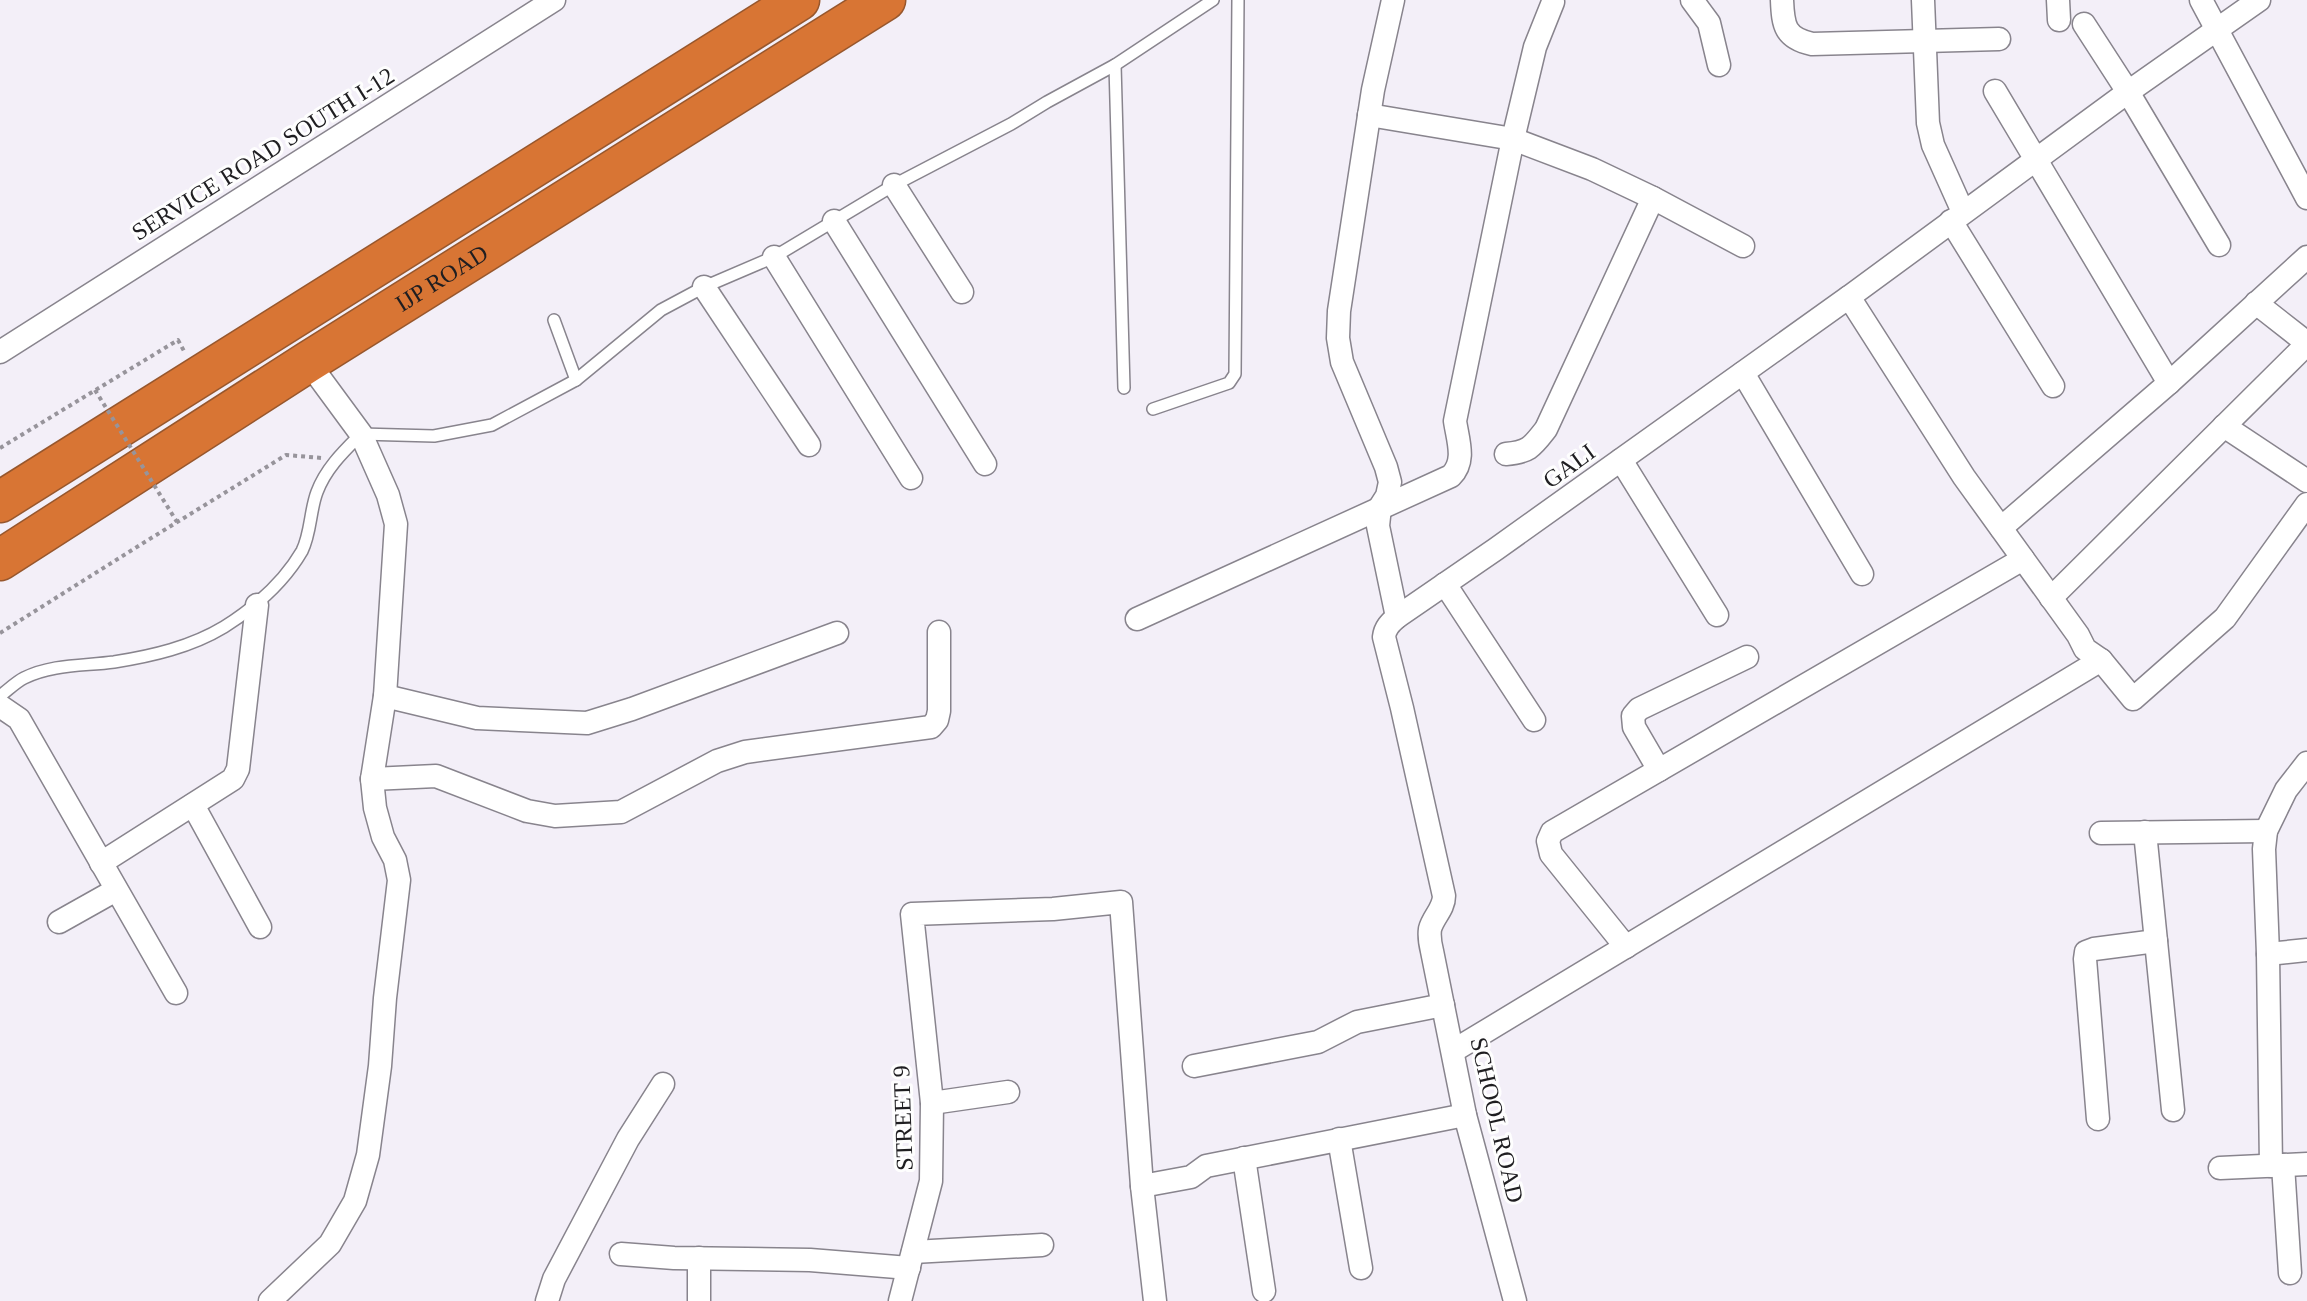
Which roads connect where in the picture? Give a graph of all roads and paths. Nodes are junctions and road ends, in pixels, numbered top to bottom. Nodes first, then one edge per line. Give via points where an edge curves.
1 (554, 0) edge
2 (799, 0) edge
3 (885, 0) edge
4 (1213, 0) edge
5 (1238, 0) edge
6 (1393, 0) edge
7 (1692, 0) edge
8 (1782, 0) edge
9 (1923, 0) edge
10 (2201, 0) edge
11 (2259, 0) edge
12 (1553, 2) edge
13 (2084, 24) dead end
14 (2217, 29) junction
15 (1999, 39) dead end
16 (1925, 40) junction
17 (1115, 65) junction
18 (1719, 65) dead end
19 (1995, 91) dead end
20 (2128, 92) junction
21 (1369, 115) junction
22 (1513, 139) junction
23 (2038, 159) junction
24 (894, 185) junction
25 (1653, 198) junction
26 (2307, 198) edge
27 (1957, 216) junction
28 (834, 221) junction
29 (2219, 245) dead end
30 (1743, 246) dead end
31 (774, 257) junction
32 (2307, 257) edge
33 (704, 287) junction
34 (962, 292) dead end
35 (1849, 297) junction
36 (2256, 303) junction
37 (554, 320) dead end
38 (178, 340) dead end
39 (2307, 344) edge
40 (0, 352) edge
41 (308, 362) junction
42 (1743, 373) junction
43 (576, 380) junction
44 (2169, 383) junction
45 (2053, 386) dead end
46 (1124, 388) dead end
47 (95, 390) junction
48 (1153, 409) dead end
49 (2224, 426) junction
50 (361, 434) junction
51 (809, 445) dead end
52 (0, 448) edge
53 (1506, 454) dead end
54 (336, 458) junction
55 (1621, 460) junction
56 (985, 464) dead end
57 (911, 478) dead end
58 (2307, 481) edge
59 (0, 502) edge
60 (2307, 504) edge
61 (1380, 507) junction
62 (177, 522) junction
63 (2001, 528) junction
64 (2023, 559) junction
65 (0, 560) edge
66 (1862, 574) dead end
67 (1445, 584) junction
68 (2051, 598) junction
69 (257, 605) junction
70 (1717, 615) dead end
71 (1397, 617) junction
72 (1137, 619) dead end
73 (939, 632) dead end
74 (0, 633) edge
75 (837, 633) dead end
76 (1747, 657) dead end
77 (2101, 660) junction
78 (0, 696) edge
79 (385, 696) junction
80 (0, 706) edge
81 (1534, 720) dead end
82 (2307, 763) edge
83 (1659, 770) junction
84 (372, 779) junction
85 (193, 805) junction
86 (2266, 831) junction
87 (2145, 832) junction
88 (2101, 833) dead end
89 (101, 863) junction
90 (116, 890) junction
91 (59, 922) dead end
92 (260, 927) dead end
93 (2156, 941) junction
94 (1626, 947) junction
95 (2307, 950) edge
96 (2268, 954) junction
97 (176, 993) dead end
98 (1443, 1005) junction
99 (1453, 1051) junction
100 (1194, 1066) dead end
101 (663, 1084) dead end
102 (1008, 1092) dead end
103 (932, 1103) junction
104 (2173, 1110) dead end
105 (1465, 1115) junction
106 (2098, 1119) dead end
107 (1339, 1139) junction
108 (1244, 1158) junction
109 (2307, 1164) edge
110 (2277, 1166) junction
111 (2220, 1168) dead end
112 (1142, 1186) junction
113 (1042, 1245) dead end
114 (621, 1254) dead end
115 (699, 1258) junction
116 (911, 1260) junction
117 (1361, 1268) dead end
118 (2290, 1273) dead end
119 (1264, 1291) dead end
120 (270, 1301) edge
121 (547, 1301) edge
122 (699, 1301) edge
123 (900, 1301) edge
124 (1155, 1301) edge
125 (1515, 1301) edge

1 - 40 street, SERVICE ROAD SOUTH I-12
2 - 59 highway, IJP ROAD
3 - 41 highway, IJP ROAD
4 - 17 lane
5 - 48 lane via 1235,374 1229,383
6 - 21 street
7 - 18 street via 1709,23
8 - 16 street via 1786,29 1797,40
9 - 16 street
10 - 14 street
11 - 14 street, GALI
12 - 22 street via 1535,47
13 - 20 street
14 - 20 street, GALI
14 - 26 street
15 - 16 street
16 - 27 street via 1928,123
17 - 24 lane
17 - 46 lane
19 - 23 street
20 - 23 street, GALI
20 - 29 street
21 - 22 street
21 - 61 street via 1338,338 1342,362 1390,482
22 - 25 street
22 - 61 street via 1455,421 1458,469
23 - 27 street, GALI
23 - 44 street
24 - 28 lane
24 - 34 street
25 - 30 street
25 - 53 street via 1546,429 1524,453
27 - 35 street, GALI
27 - 45 street
28 - 31 lane
28 - 56 street
31 - 33 lane
31 - 57 street
32 - 36 street
33 - 43 lane via 661,310
33 - 51 street
35 - 42 street, GALI
35 - 63 street
36 - 39 street
36 - 44 street
37 - 43 lane
38 - 47 path
39 - 49 street
41 - 50 street
41 - 65 highway, IJP ROAD
42 - 55 street, GALI
42 - 66 street
43 - 50 lane via 492,425 434,436
44 - 63 street
47 - 52 path
47 - 62 path, bridge
49 - 58 street
49 - 68 street
50 - 54 lane
50 - 79 street via 396,524
54 - 62 path via 286,455
54 - 69 lane via 317,491 303,549
55 - 67 street, GALI
55 - 70 street
60 - 77 street via 2225,618 2133,699
61 - 71 street via 1378,526
61 - 72 street
62 - 74 path
63 - 64 street
64 - 68 street
64 - 83 street
67 - 71 street, GALI
67 - 81 street
68 - 77 street via 2085,649
69 - 78 lane via 184,646 44,670
69 - 85 street via 238,769 233,779
71 - 98 street, SCHOOL ROAD via 1384,637 1444,896 1429,939
73 - 84 street via 939,711 931,727 745,752 717,761 621,812 555,816 527,811 436,776
75 - 79 street via 587,723 477,718
76 - 83 street via 1633,716
77 - 94 street
79 - 84 street
80 - 89 street via 19,719
82 - 86 street via 2286,790
83 - 94 street via 1552,832 1548,841 1551,854
84 - 120 street via 375,808 399,880 368,1155 355,1201 330,1244
85 - 89 street
85 - 92 street
86 - 87 street
86 - 96 street
87 - 88 street
87 - 93 street
89 - 90 street
90 - 91 street
90 - 97 street
93 - 104 street
93 - 106 street via 2086,952
94 - 99 street
95 - 96 street
96 - 110 street
98 - 99 street, SCHOOL ROAD
98 - 100 street via 1357,1022 1318,1042
99 - 105 street, SCHOOL ROAD
101 - 121 street via 628,1139
102 - 103 street
103 - 112 street, STREET 9 via 912,914 1121,902
103 - 116 street, STREET 9 via 931,1181
105 - 107 street
105 - 125 street, SCHOOL ROAD
107 - 108 street
107 - 117 street
108 - 112 street via 1206,1166 1191,1177
108 - 119 street
109 - 110 street
110 - 111 street
110 - 118 street
112 - 124 street
113 - 116 street
114 - 115 street
115 - 116 street
115 - 122 street
116 - 123 street, STREET 9

